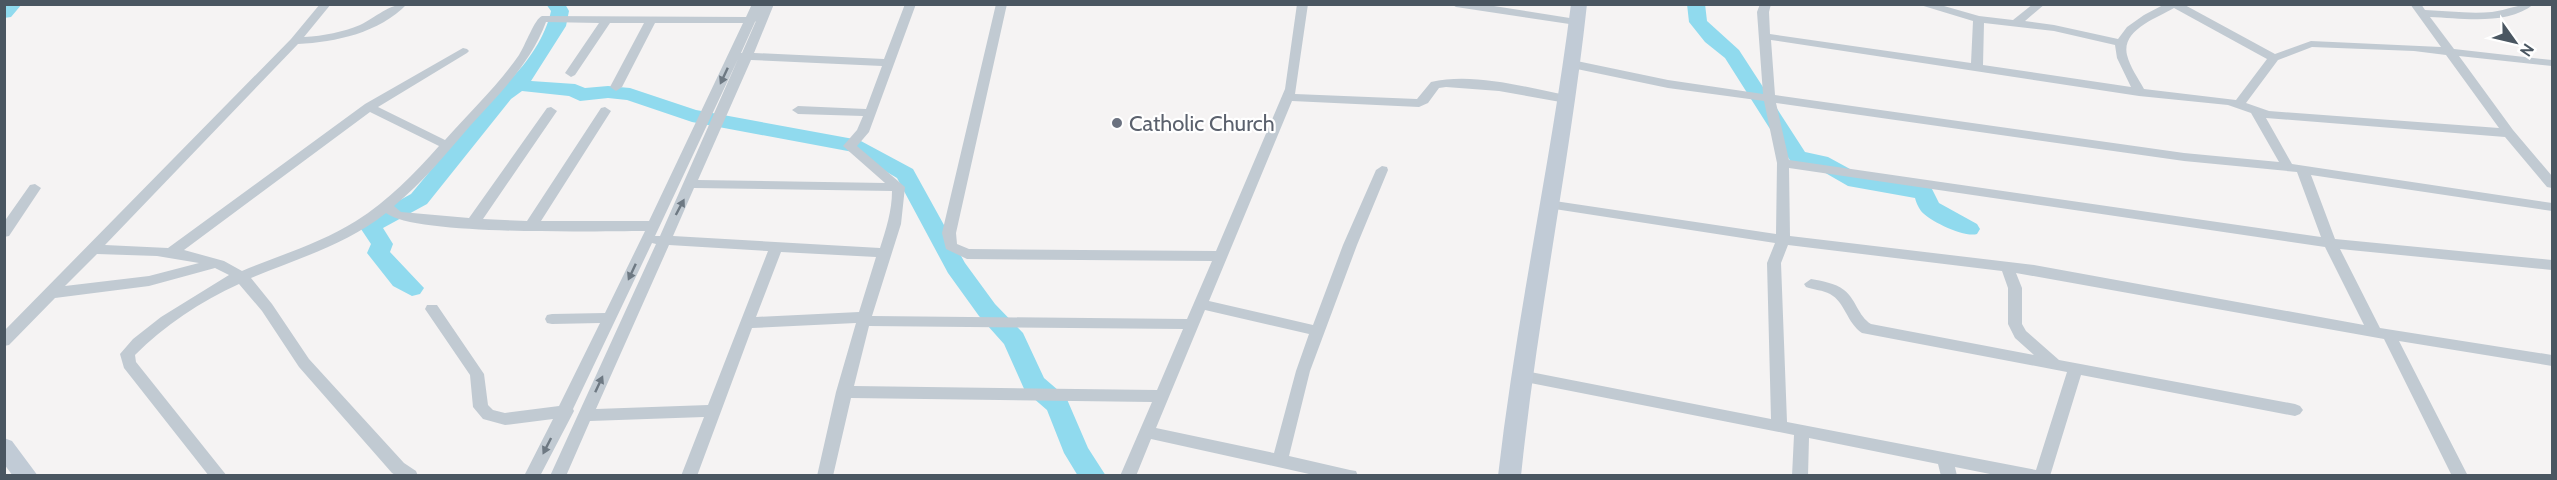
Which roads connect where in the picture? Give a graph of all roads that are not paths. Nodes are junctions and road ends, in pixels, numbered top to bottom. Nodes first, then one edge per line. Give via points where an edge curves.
1 (326, 4) edge
2 (402, 4) edge
3 (758, 4) edge
4 (769, 4) edge
5 (911, 4) edge
6 (1002, 4) edge
7 (1303, 4) edge
8 (1456, 4) edge
9 (1766, 4) edge
10 (1922, 4) edge
11 (2040, 4) edge
12 (2174, 4) edge
13 (2529, 4) edge
14 (2419, 9) edge
15 (1578, 13) edge
16 (1979, 19) junction
17 (651, 20) junction
18 (751, 20) junction
19 (606, 21) junction
20 (2015, 24) junction
21 (1764, 36) junction
22 (295, 41) junction
23 (2121, 43) junction
24 (463, 51) dead end
25 (2450, 53) junction
26 (740, 56) junction
27 (2274, 58) junction
28 (889, 63) junction
29 (2553, 63) edge
30 (1572, 64) junction
31 (1977, 68) junction
32 (571, 73) dead end
33 (616, 87) dead end
34 (2139, 92) junction
35 (1288, 97) junction
36 (1769, 97) junction
37 (1566, 99) junction
38 (2240, 104) junction
39 (369, 107) junction
40 (798, 110) dead end
41 (551, 111) dead end
42 (605, 111) dead end
43 (2256, 112) junction
44 (871, 113) junction
45 (2509, 133) junction
46 (446, 145) junction
47 (1783, 163) junction
48 (2295, 168) junction
49 (1382, 170) dead end
50 (692, 184) junction
51 (2553, 184) edge
52 (35, 188) dead end
53 (899, 188) junction
54 (1548, 204) junction
55 (386, 207) junction
56 (2553, 207) edge
57 (473, 223) junction
58 (531, 226) junction
59 (653, 226) junction
60 (4, 233) edge
61 (664, 240) junction
62 (1783, 240) junction
63 (646, 241) junction
64 (2330, 243) junction
65 (776, 247) junction
66 (93, 249) junction
67 (171, 253) junction
68 (883, 253) junction
69 (1220, 256) junction
70 (214, 263) junction
71 (2553, 265) edge
72 (2007, 267) junction
73 (240, 277) junction
74 (1811, 284) dead end
75 (51, 293) junction
76 (1201, 304) junction
77 (432, 309) dead end
78 (610, 318) junction
79 (552, 319) dead end
80 (864, 319) junction
81 (747, 323) junction
82 (1193, 324) junction
83 (1318, 331) junction
84 (2382, 334) junction
85 (4, 341) edge
86 (2550, 363) edge
87 (2055, 364) junction
88 (2076, 368) junction
89 (1520, 376) junction
90 (844, 392) junction
91 (1161, 396) junction
92 (2295, 410) dead end
93 (566, 411) junction
94 (714, 411) junction
95 (585, 415) junction
96 (1779, 427) junction
97 (1802, 430) junction
98 (1147, 432) junction
99 (4, 447) edge
100 (1945, 458) junction
101 (1280, 460) junction
102 (27, 476) edge
103 (219, 476) edge
104 (410, 476) edge
105 (532, 476) edge
106 (558, 476) edge
107 (688, 476) edge
108 (825, 476) edge
109 (1128, 476) edge
110 (1350, 476) edge
111 (1509, 476) edge
112 (1800, 476) edge
113 (1950, 476) edge
114 (2035, 476) edge
115 (2042, 476) edge
116 (2460, 476) edge

1 - 22 street
2 - 22 street via 346,35
3 - 18 street
4 - 26 street
5 - 28 street
6 - 69 street via 949,233 951,246 967,254
7 - 35 street
8 - 15 street
9 - 21 street
10 - 16 street
11 - 20 street
12 - 23 street via 2129,30
12 - 27 street
13 - 14 street via 2519,10 2488,14
14 - 25 street
15 - 30 street
16 - 20 street
16 - 31 street
17 - 18 street
17 - 19 street
17 - 33 street
18 - 26 street
19 - 32 street
19 - 46 street via 542,19 538,34 514,69
20 - 23 street
21 - 31 street
21 - 36 street
22 - 66 street
23 - 34 street via 2121,53
24 - 39 street
25 - 27 street via 2311,44
25 - 29 street
25 - 45 street
26 - 28 street
26 - 50 street
26 -> 59 street
27 - 38 street
28 - 44 street
30 - 36 street via 1668,84
30 - 37 street
31 - 34 street
34 - 38 street
35 - 37 street via 1419,103 1435,85 1445,83
35 - 69 street
36 - 47 street
36 - 48 street via 2184,157
37 - 54 street
38 - 43 street
39 - 46 street
39 - 67 street
40 - 44 street
41 - 57 street
42 - 58 street
43 - 45 street
43 - 48 street
44 - 53 street via 863,132 849,146
45 - 51 street
46 - 55 street
47 - 62 street
47 - 64 street
48 - 56 street
48 - 64 street
49 - 83 street
50 - 53 street
61 -> 50 street
52 - 60 street
53 - 68 street via 900,208
54 - 62 street
54 - 89 street
55 - 57 street via 398,216
55 - 73 street via 339,235
57 - 58 street
58 - 59 street
59 - 63 street
61 - 63 street
61 - 65 street
95 -> 61 street
62 - 72 street
62 - 96 street via 1774,263
63 -> 78 street
64 - 71 street
64 - 84 street
65 - 68 street
65 - 81 street
66 - 67 street
66 - 75 street
67 - 70 street
68 - 80 street
69 - 76 street
70 - 73 street
70 - 75 street via 149,280
72 - 84 street
72 - 87 street via 2014,288 2015,324 2020,334
73 - 103 street via 143,337 126,354 129,364
73 - 104 street via 264,303 303,362 398,468
74 - 87 street via 1836,291 1856,324 1867,329
75 - 85 street
76 - 82 street
76 - 83 street
77 - 93 street via 477,374 482,407 489,415 506,419
78 - 79 street
78 - 93 street
80 - 81 street
80 - 82 street
80 - 90 street
81 - 94 street
82 - 91 street
83 - 101 street via 1303,371
84 - 86 street
84 - 116 street
87 - 88 street
88 - 92 street
88 - 115 street
89 - 96 street
89 - 111 street
90 - 91 street
90 - 108 street
91 - 98 street
93 -> 105 street
94 - 95 street
94 - 107 street
95 - 106 street
96 - 97 street
97 - 100 street
97 - 112 street
98 - 101 street
98 - 109 street
99 - 102 street
100 - 113 street
100 - 114 street
101 - 110 street

